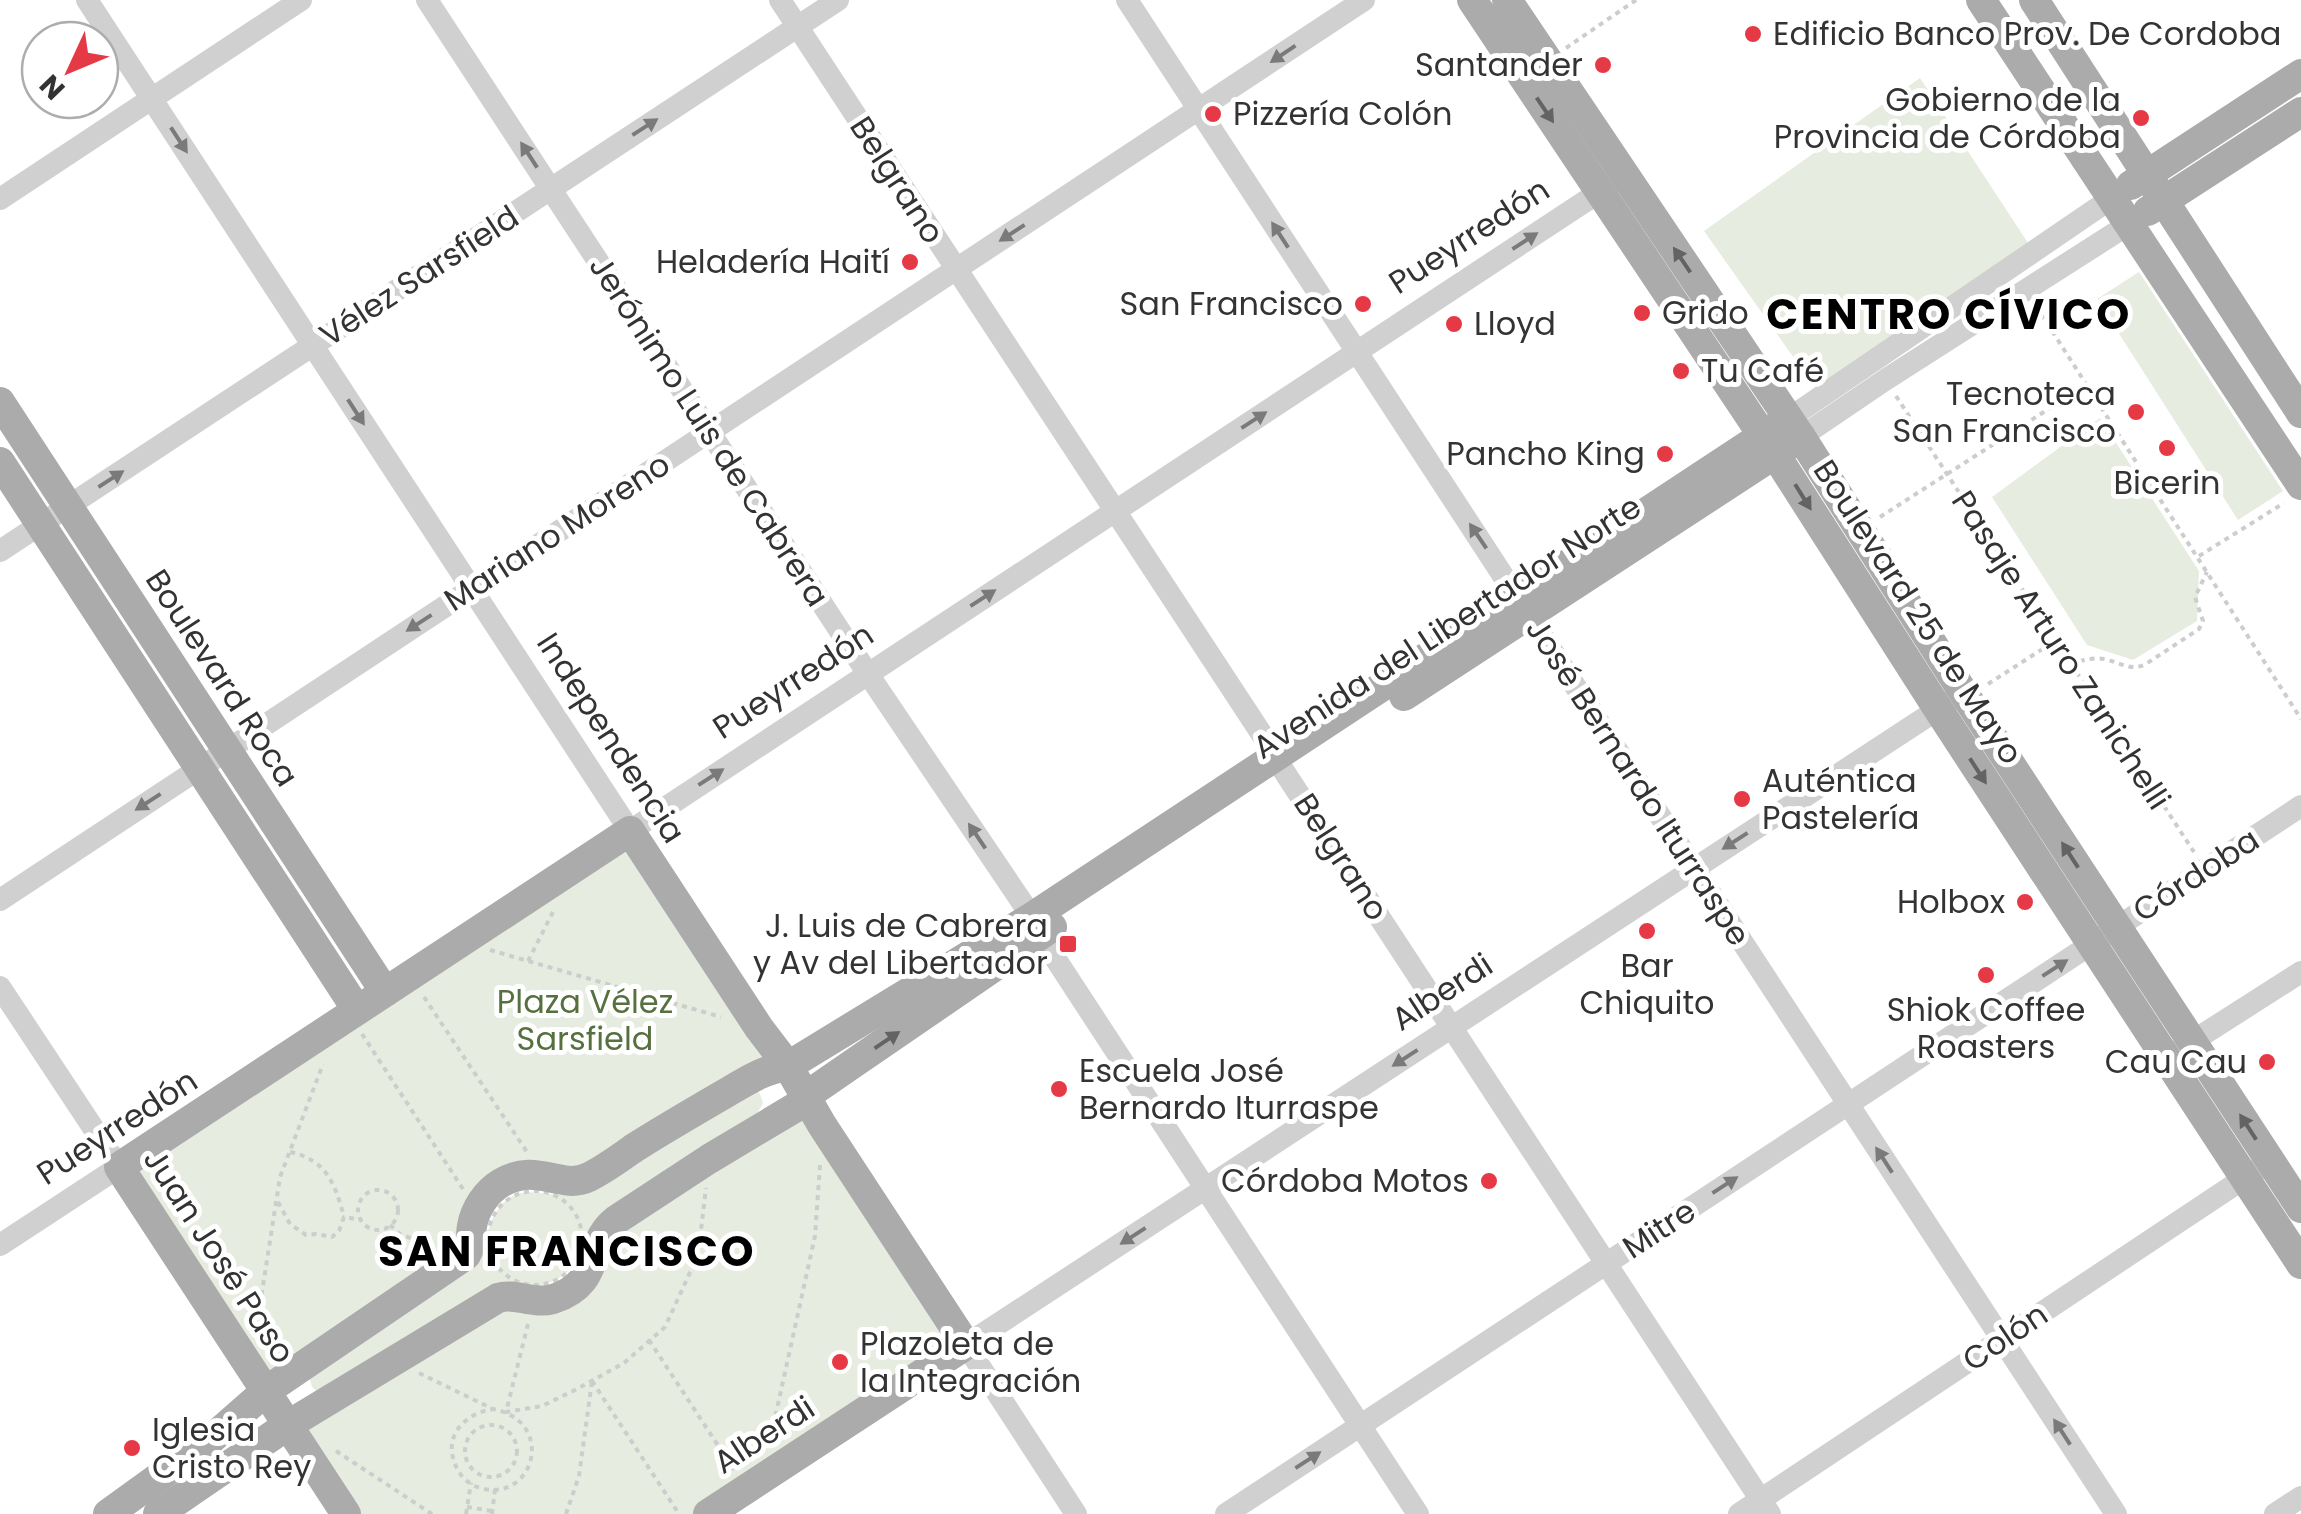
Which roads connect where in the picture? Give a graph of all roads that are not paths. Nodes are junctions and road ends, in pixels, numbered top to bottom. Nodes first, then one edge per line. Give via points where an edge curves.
1 (87, 0) edge
2 (302, 0) edge
3 (427, 0) edge
4 (780, 0) edge
5 (838, 0) edge
6 (1364, 0) edge
7 (1472, 0) edge
8 (1507, 0) edge
9 (1981, 0) edge
10 (2034, 0) edge
11 (1131, 1) edge
12 (797, 27) junction
13 (2301, 74) edge
14 (152, 99) junction
15 (1198, 110) junction
16 (2301, 112) edge
17 (1612, 184) junction
18 (2155, 188) junction
19 (551, 189) junction
20 (2112, 198) junction
21 (0, 199) edge
22 (2129, 224) junction
23 (956, 270) junction
24 (313, 346) junction
25 (1356, 352) junction
26 (0, 402) edge
27 (2301, 414) edge
28 (710, 432) junction
29 (1781, 436) junction
30 (0, 462) edge
31 (2294, 477) edge
32 (68, 506) junction
33 (1114, 512) junction
34 (40, 525) junction
35 (0, 552) edge
36 (472, 589) junction
37 (1524, 606) junction
38 (868, 674) junction
39 (1956, 700) junction
40 (227, 750) junction
41 (1281, 765) junction
42 (199, 768) junction
43 (2301, 806) edge
44 (630, 830) junction
45 (1694, 869) junction
46 (0, 900) edge
47 (1036, 926) junction
48 (2104, 936) junction
49 (2301, 972) edge
50 (397, 984) junction
51 (0, 986) edge
52 (353, 1013) junction
53 (1451, 1027) junction
54 (2180, 1050) junction
55 (788, 1066) junction
56 (806, 1096) junction
57 (1848, 1104) junction
58 (118, 1167) junction
59 (2257, 1170) junction
60 (1205, 1188) junction
61 (2301, 1208) edge
62 (0, 1245) edge
63 (1606, 1264) junction
64 (2301, 1264) edge
65 (2002, 1340) junction
66 (966, 1345) junction
67 (266, 1391) junction
68 (288, 1425) junction
69 (1360, 1426) junction
70 (2301, 1497) edge
71 (733, 1500) edge
72 (1765, 1507) edge
73 (108, 1514) edge
74 (158, 1514) edge
75 (346, 1514) edge
76 (1076, 1514) edge
77 (1226, 1514) edge
78 (1418, 1514) edge
79 (1740, 1514) edge
80 (2116, 1514) edge
81 (2275, 1514) edge

1 - 14 street, Independencia
2 - 14 street
19 -> 3 street, Jerónimo Luis de Cabrera
4 - 12 street, Belgrano
5 - 12 street, Vélez Sarsfield
6 -> 15 street, Mariano Moreno
7 -> 17 main road, Boulevard 25 de Mayo
8 - 17 main road, Boulevard 25 de Mayo via 1548,60
9 - 20 main road
10 - 18 main road
11 - 15 street, José Bernardo Iturraspe
19 -> 12 street, Vélez Sarsfield
12 - 23 street, Belgrano
13 - 18 main road
14 - 21 street
14 -> 24 street, Independencia
15 -> 23 street, Mariano Moreno
25 -> 15 street, José Bernardo Iturraspe
16 - 18 main road
25 -> 17 street, Pueyrredón
17 - 29 main road, Boulevard 25 de Mayo
18 - 20 main road
18 - 22 main road
18 - 27 main road
19 - 24 street, Vélez Sarsfield
19 - 28 street, Jerónimo Luis de Cabrera
20 - 22 main road
20 - 29 street, Avenida del Libertador Norte
22 - 29 street, Avenida del Libertador Norte via 1885,380
22 - 31 main road
23 - 28 street, Mariano Moreno
23 - 33 street, Belgrano
32 -> 24 street, Vélez Sarsfield
24 -> 36 street, Independencia
33 -> 25 street, Pueyrredón
37 -> 25 street, José Bernardo Iturraspe
26 - 32 main road, Boulevard Roca
28 - 36 street, Mariano Moreno
28 - 38 street, Jerónimo Luis de Cabrera
29 - 37 main road, Avenida del Libertador Norte
29 -> 39 main road, Boulevard 25 de Mayo
29 - 39 main road, Boulevard 25 de Mayo via 1859,530
30 - 34 main road
32 - 34 street, Vélez Sarsfield
32 - 40 main road, Boulevard Roca
38 -> 33 street, Pueyrredón
33 - 41 street, Belgrano
34 - 35 street, Vélez Sarsfield
34 - 42 main road
36 -> 40 street, Mariano Moreno
36 - 44 street, Independencia
37 - 41 main road, Avenida del Libertador Norte
37 - 45 street, José Bernardo Iturraspe
44 -> 38 street, Pueyrredón
47 -> 38 street, Jerónimo Luis de Cabrera
39 -> 45 street, Alberdi
39 - 48 main road, Boulevard 25 de Mayo
40 - 42 street, Mariano Moreno
40 - 50 main road, Boulevard Roca
41 - 47 main road, Avenida del Libertador Norte
41 - 53 street, Belgrano
42 -> 46 street, Mariano Moreno
42 - 52 main road
43 - 48 street, Córdoba
44 - 50 main road, Pueyrredón
44 - 55 main road, Independencia
45 - 53 street, Alberdi
45 - 57 street, José Bernardo Iturraspe
47 - 55 main road, Avenida del Libertador Norte
56 -> 47 main road, Avenida del Libertador Norte
47 - 60 street, Jerónimo Luis de Cabrera
48 - 54 main road, Boulevard 25 de Mayo
57 -> 48 street, Mitre
49 - 54 street
50 - 52 main road, Pueyrredón
51 - 58 street, Juan José Paso
52 - 58 main road, Pueyrredón
53 -> 60 street, Alberdi
53 - 63 street, Belgrano
54 - 59 main road, Boulevard 25 de Mayo
55 - 56 main road, Independencia
55 - 67 main road, Avenida del Libertador Norte via 767,1069 588,1178 565,1182 551,1176 544,1184 514,1177 500,1184 477,1210 466,1255
56 - 66 main road, Independencia
56 - 68 main road, Avenida del Libertador Norte via 604,1229 594,1262 574,1288 540,1301 498,1298
63 -> 57 street, Mitre
65 -> 57 street, José Bernardo Iturraspe
58 - 62 street, Pueyrredón
58 - 67 main road, Juan José Paso
59 - 61 main road, Boulevard 25 de Mayo
59 - 64 main road, Boulevard 25 de Mayo
59 - 65 street, Colón
60 -> 66 street, Alberdi
60 - 69 street, Jerónimo Luis de Cabrera
63 - 69 street, Mitre
63 - 72 street, Belgrano
65 - 72 street, Colón
80 -> 65 street, José Bernardo Iturraspe
66 - 71 main road, Alberdi
66 - 76 street, Independencia
67 - 68 main road, Juan José Paso
67 - 73 main road
68 - 74 main road
68 - 75 main road, Juan José Paso
77 -> 69 street, Mitre
69 - 78 street, Jerónimo Luis de Cabrera
70 - 81 street
72 - 79 street, Colón

